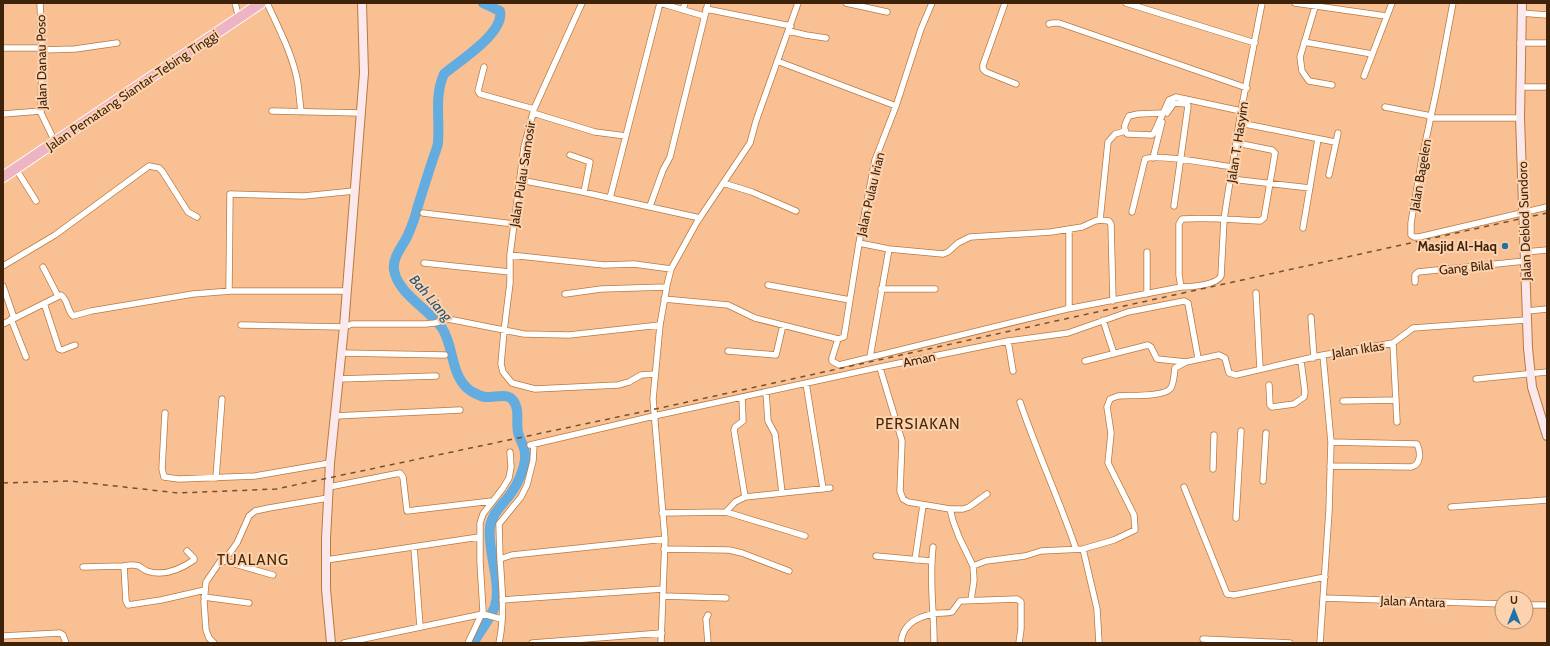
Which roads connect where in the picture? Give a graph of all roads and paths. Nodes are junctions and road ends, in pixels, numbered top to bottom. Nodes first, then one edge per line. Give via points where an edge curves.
1 (40, 3) edge
2 (235, 3) edge
3 (261, 3) edge
4 (267, 3) edge
5 (362, 3) edge
6 (582, 3) edge
7 (660, 3) edge
8 (685, 3) edge
9 (708, 3) edge
10 (798, 3) edge
11 (846, 3) edge
12 (932, 3) edge
13 (1005, 3) edge
14 (1126, 3) edge
15 (1262, 3) edge
16 (1296, 3) edge
17 (1392, 3) edge
18 (1453, 3) edge
19 (1522, 3) edge
20 (1140, 5) edge
21 (1315, 7) junction
22 (706, 9) junction
23 (683, 10) junction
24 (886, 12) dead end
25 (1521, 13) junction
26 (1547, 15) edge
27 (704, 16) junction
28 (1386, 16) junction
29 (239, 18) junction
30 (1049, 24) dead end
31 (790, 28) junction
32 (826, 38) dead end
33 (1304, 42) junction
34 (117, 43) dead end
35 (1255, 43) junction
36 (1520, 43) junction
37 (1547, 43) edge
38 (3, 48) edge
39 (42, 49) junction
40 (1372, 54) junction
41 (777, 61) junction
42 (484, 67) dead end
43 (1364, 76) dead end
44 (1016, 84) dead end
45 (1332, 85) dead end
46 (1520, 87) junction
47 (1547, 87) edge
48 (1247, 88) junction
49 (896, 106) junction
50 (1385, 107) dead end
51 (41, 111) junction
52 (272, 111) dead end
53 (533, 111) junction
54 (1241, 111) junction
55 (301, 112) junction
56 (360, 113) junction
57 (1163, 113) junction
58 (3, 114) edge
59 (1431, 117) junction
60 (1520, 118) junction
61 (1240, 124) junction
62 (1125, 131) junction
63 (1338, 133) dead end
64 (626, 136) junction
65 (1318, 139) junction
66 (55, 142) junction
67 (1335, 142) junction
68 (1237, 143) junction
69 (570, 155) dead end
70 (1153, 158) junction
71 (1181, 160) junction
72 (1233, 167) junction
73 (16, 169) junction
74 (1329, 175) dead end
75 (3, 177) edge
76 (1231, 179) junction
77 (520, 180) junction
78 (723, 183) junction
79 (1270, 184) junction
80 (1310, 188) junction
81 (354, 191) junction
82 (584, 192) junction
83 (610, 198) junction
84 (36, 201) dead end
85 (650, 206) junction
86 (1174, 206) dead end
87 (1547, 207) edge
88 (796, 211) dead end
89 (1132, 212) dead end
90 (1523, 212) junction
91 (423, 213) dead end
92 (197, 217) dead end
93 (700, 218) junction
94 (1224, 219) junction
95 (1100, 220) junction
96 (514, 224) junction
97 (1304, 228) dead end
98 (1069, 229) junction
99 (859, 243) junction
100 (889, 249) junction
101 (1547, 250) edge
102 (1147, 252) dead end
103 (1525, 252) junction
104 (510, 255) junction
105 (1525, 261) junction
106 (424, 263) dead end
107 (3, 266) edge
108 (43, 267) dead end
109 (671, 269) junction
110 (510, 272) junction
111 (1414, 282) dead end
112 (768, 285) dead end
113 (3, 286) edge
114 (666, 287) junction
115 (1182, 287) junction
116 (881, 289) junction
117 (935, 289) dead end
118 (346, 291) junction
119 (229, 292) junction
120 (1256, 293) dead end
121 (565, 294) dead end
122 (1146, 294) junction
123 (58, 296) junction
124 (664, 299) junction
125 (850, 300) junction
126 (1113, 300) junction
127 (44, 303) junction
128 (1067, 309) junction
129 (1547, 309) edge
130 (1527, 310) junction
131 (1311, 317) dead end
132 (13, 319) junction
133 (1103, 320) junction
134 (1527, 320) junction
135 (3, 324) edge
136 (241, 325) dead end
137 (660, 325) junction
138 (783, 325) junction
139 (344, 327) junction
140 (504, 331) junction
141 (838, 339) junction
142 (1008, 341) junction
143 (1393, 344) junction
144 (75, 345) dead end
145 (728, 351) dead end
146 (341, 353) junction
147 (1114, 354) junction
148 (445, 355) dead end
149 (1323, 355) junction
150 (26, 357) dead end
151 (870, 357) junction
152 (1198, 358) junction
153 (1314, 358) junction
154 (1301, 360) junction
155 (1085, 361) dead end
156 (1186, 362) junction
157 (880, 368) junction
158 (1260, 369) junction
159 (1013, 371) dead end
160 (1547, 372) edge
161 (655, 374) junction
162 (1530, 374) junction
163 (436, 376) dead end
164 (338, 379) junction
165 (1476, 379) dead end
166 (806, 383) junction
167 (1269, 385) dead end
168 (766, 392) junction
169 (742, 397) junction
170 (222, 399) dead end
171 (1396, 400) junction
172 (1343, 401) dead end
173 (1020, 402) dead end
174 (460, 410) dead end
175 (165, 413) dead end
176 (335, 416) junction
177 (654, 416) junction
178 (1397, 422) dead end
179 (1241, 431) dead end
180 (1266, 433) dead end
181 (1214, 436) dead end
182 (1547, 436) edge
183 (1331, 442) junction
184 (510, 452) dead end
185 (330, 463) junction
186 (1330, 466) junction
187 (1213, 469) dead end
188 (216, 478) junction
189 (1263, 481) dead end
190 (329, 487) junction
191 (1184, 487) dead end
192 (830, 488) dead end
193 (822, 489) junction
194 (782, 493) junction
195 (987, 494) dead end
196 (745, 497) junction
197 (328, 498) junction
198 (1547, 500) edge
199 (492, 501) junction
200 (923, 505) junction
201 (1450, 507) dead end
202 (950, 509) junction
203 (726, 512) junction
204 (662, 513) junction
205 (1236, 518) dead end
206 (806, 536) dead end
207 (479, 537) junction
208 (664, 539) junction
209 (414, 547) junction
210 (933, 547) dead end
211 (664, 549) junction
212 (1076, 549) junction
213 (1083, 549) junction
214 (187, 551) dead end
215 (876, 556) dead end
216 (500, 559) junction
217 (221, 560) junction
218 (326, 560) junction
219 (915, 560) junction
220 (931, 561) junction
221 (124, 566) junction
222 (973, 566) junction
223 (83, 567) dead end
224 (789, 571) dead end
225 (273, 575) dead end
226 (1325, 577) junction
227 (663, 589) junction
228 (205, 590) junction
229 (663, 596) junction
230 (204, 598) junction
231 (726, 598) dead end
232 (1323, 598) junction
233 (502, 600) junction
234 (971, 600) junction
235 (249, 603) dead end
236 (1494, 604) edge
237 (1534, 605) edge
238 (1547, 605) edge
239 (934, 614) junction
240 (484, 615) junction
241 (708, 615) dead end
242 (499, 618) junction
243 (420, 627) junction
244 (662, 633) junction
245 (3, 636) edge
246 (1203, 640) dead end
247 (66, 643) edge
248 (214, 643) edge
249 (331, 643) edge
250 (344, 643) edge
251 (468, 643) edge
252 (499, 643) edge
253 (532, 643) edge
254 (661, 643) edge
255 (708, 643) edge
256 (901, 643) edge
257 (934, 643) edge
258 (1019, 643) edge
259 (1099, 643) edge
260 (1290, 643) edge
261 (1320, 643) edge

1 - 39 street, Jalan Danau Poso
2 - 29 street
3 - 29 highway, Jalan Pematang Siantar–Tebing Tinggi
4 - 55 street via 292,62 298,84
5 - 56 street via 364,73
6 - 53 street, Jalan Pulau Samosir
7 - 23 street
7 - 64 street
8 - 23 street
9 - 22 street
10 - 31 street
11 - 24 street
12 - 49 street, Jalan Pulau Irian
13 - 44 street via 983,69
14 - 20 street
15 - 35 street, Jalan T. Hasyim
16 - 21 street
17 - 28 street
18 - 59 street, Jalan Bagelen
19 - 25 street, Jalan Deblod Sundoro
20 - 35 street
21 - 28 street
21 - 33 street
22 - 27 street
22 - 31 street
23 - 27 street
25 - 26 street
25 - 36 street, Jalan Deblod Sundoro
27 - 85 street via 670,157
28 - 40 street
29 - 66 highway, Jalan Pematang Siantar–Tebing Tinggi
30 - 48 street via 1059,23
31 - 32 street via 806,35
31 - 41 street
33 - 40 street
33 - 45 street via 1300,57 1302,71 1309,81
34 - 39 street via 75,49
35 - 48 street, Jalan T. Hasyim
36 - 37 street
36 - 46 street, Jalan Deblod Sundoro
38 - 39 street
39 - 51 street, Jalan Danau Poso
40 - 43 street
41 - 49 street
41 - 78 street via 750,143
42 - 53 street via 478,91 480,94
46 - 47 street
46 - 60 street, Jalan Deblod Sundoro
48 - 54 street, Jalan T. Hasyim
49 - 99 street, Jalan Pulau Irian via 875,160
50 - 59 street
51 - 58 street
51 - 66 street, Jalan Danau Poso
52 - 55 street
53 - 64 street via 595,132
53 - 77 street, Jalan Pulau Samosir via 524,147
54 - 57 street via 1176,97 1171,99
54 - 61 street, Jalan T. Hasyim
55 - 56 street
56 - 81 street
57 - 62 street via 1129,116 1124,125
57 - 62 street via 1152,135 1127,134
59 - 60 street
59 - 90 street, Jalan Bagelen via 1414,202 1411,235 1419,237
60 - 90 street, Jalan Deblod Sundoro
61 - 65 street
61 - 68 street, Jalan T. Hasyim
62 - 95 street via 1115,134 1108,142
63 - 67 street
64 - 83 street
65 - 67 street
65 - 80 street
66 - 73 highway, Jalan Pematang Siantar–Tebing Tinggi
67 - 74 street
68 - 72 street, Jalan T. Hasyim
68 - 79 street via 1274,151
69 - 82 street via 590,162
70 - 71 street
70 - 71 street via 1156,140 1169,108 1174,103 1188,106
70 - 89 street via 1145,160
71 - 72 street
71 - 86 street
72 - 76 street, Jalan T. Hasyim
73 - 75 highway, Jalan Pematang Siantar–Tebing Tinggi
73 - 84 street
76 - 79 street
76 - 94 street, Jalan T. Hasyim
77 - 82 street
77 - 96 street, Jalan Pulau Samosir
78 - 88 street
78 - 93 street
79 - 80 street
79 - 94 street via 1266,213 1262,220
80 - 97 street
81 - 118 street
81 - 119 street via 304,196 230,194
82 - 83 street
83 - 85 street
85 - 93 street
87 - 90 street
90 - 103 street, Jalan Deblod Sundoro
91 - 96 street
92 - 107 street via 188,212 162,171 149,166 56,234
93 - 109 street
94 - 115 street, Jalan T. Hasyim via 1221,276 1216,281
94 - 115 street via 1182,219 1179,224 1179,275
95 - 98 street
95 - 126 street via 1109,221 1111,224
96 - 104 street, Jalan Pulau Samosir
98 - 100 street via 970,237 943,254
98 - 128 street
99 - 100 street
99 - 125 street, Jalan Pulau Irian
100 - 116 street
101 - 103 street
102 - 122 street
103 - 105 street, Jalan Deblod Sundoro
104 - 109 street
104 - 110 street, Jalan Pulau Samosir
105 - 111 street, Gang Bilal via 1418,272
105 - 130 street, Jalan Deblod Sundoro
106 - 110 street
108 - 123 street
109 - 114 street
110 - 140 street, Jalan Pulau Samosir
112 - 125 street
113 - 132 street
114 - 121 street via 601,289
114 - 124 street
115 - 122 street
116 - 117 street
116 - 151 street
118 - 119 street
118 - 139 street
119 - 123 street via 154,300 73,316 64,297
120 - 158 street
122 - 126 street
123 - 127 street
124 - 137 street
124 - 138 street via 728,305 755,318
125 - 141 street, Jalan Pulau Irian via 845,334
126 - 128 street
127 - 132 street
127 - 144 street via 59,349
128 - 151 street
129 - 130 street
130 - 134 street, Jalan Deblod Sundoro
131 - 153 street
132 - 135 street
132 - 150 street
133 - 142 street, Aman via 1068,333
133 - 147 street
133 - 152 street, Aman via 1128,312 1184,301 1188,303
134 - 143 street, Jalan Iklas via 1413,328
134 - 162 street, Jalan Deblod Sundoro
136 - 139 street
137 - 140 street via 569,335
137 - 161 street
138 - 141 street
138 - 145 street via 776,355
139 - 140 street via 352,324 436,323 448,319
139 - 146 street
140 - 161 street, Jalan Pulau Samosir via 503,372 512,383 518,385 535,389 618,384 629,382 641,375
141 - 151 street, Jalan Pulau Irian via 832,358 835,364
142 - 157 street, Aman
142 - 159 street
143 - 149 street, Jalan Iklas
143 - 171 street
146 - 148 street
146 - 164 street
147 - 155 street
147 - 156 street via 1148,345 1157,359
149 - 153 street, Jalan Iklas
149 - 183 street
152 - 156 street
152 - 158 street, Jalan Iklas via 1223,356 1229,373 1236,375
153 - 154 street, Jalan Iklas
154 - 158 street, Jalan Iklas
154 - 167 street via 1304,397 1294,404 1272,407
156 - 213 street via 1175,368 1172,384 1169,390 1162,394 1118,396 1108,401 1111,433 1108,463 1134,515 1135,526 1134,530 1114,540
157 - 166 street, Aman
157 - 200 street via 902,441 901,494 908,502
160 - 162 street
161 - 177 street
162 - 165 street
162 - 182 street, Jalan Deblod Sundoro
163 - 164 street
164 - 176 street
166 - 168 street, Aman
166 - 193 street
168 - 169 street, Aman
168 - 194 street via 768,421 775,434
169 - 177 street, Aman
169 - 196 street via 743,421 734,430
170 - 188 street
171 - 172 street
171 - 178 street
173 - 212 street
174 - 176 street
175 - 188 street via 162,469 164,477
176 - 185 street
177 - 204 street
177 - 216 street, Aman via 532,444 533,461 527,485 521,497 499,524
179 - 205 street
180 - 189 street
181 - 187 street
183 - 186 street
183 - 186 street via 1417,444 1419,454 1418,464 1411,468
184 - 199 street via 509,478
185 - 188 street via 255,476
185 - 190 street
186 - 226 street
190 - 197 street
190 - 199 street via 400,473 403,478 407,511
191 - 226 street via 1227,594 1234,595
192 - 193 street
193 - 194 street
194 - 196 street
195 - 202 street via 969,507
196 - 203 street via 735,502
197 - 217 street via 255,511 249,516 237,543
197 - 218 street
198 - 201 street
199 - 207 street via 483,514
200 - 202 street
200 - 219 street
202 - 222 street via 959,537
203 - 204 street
203 - 206 street
204 - 208 street
207 - 209 street
207 - 240 street
208 - 211 street
208 - 216 street via 512,555
209 - 218 street
209 - 243 street
210 - 220 street
211 - 224 street via 729,550
211 - 227 street
212 - 213 street
212 - 222 street via 1040,551 1025,556 986,561
213 - 259 street via 1097,609
214 - 221 street via 194,558 193,561 184,564 178,570 161,573 146,571 137,566
215 - 219 street
216 - 233 street
217 - 225 street
217 - 228 street via 206,582
218 - 249 street
219 - 220 street
220 - 239 street
221 - 223 street
221 - 228 street via 128,606
222 - 234 street
226 - 232 street
227 - 229 street
227 - 233 street
228 - 230 street
229 - 231 street
229 - 244 street
230 - 235 street
230 - 248 street via 206,630
232 - 236 street, Jalan Antara
232 - 261 street
233 - 242 street
234 - 239 street via 958,602 949,613
234 - 258 street via 1020,600 1022,629
237 - 238 street
239 - 256 street via 913,620 905,628
239 - 257 street
240 - 242 street
240 - 243 street
240 - 251 street
241 - 255 street
242 - 252 street
243 - 250 street
244 - 253 street
244 - 254 street
245 - 247 street via 60,633
246 - 260 street

